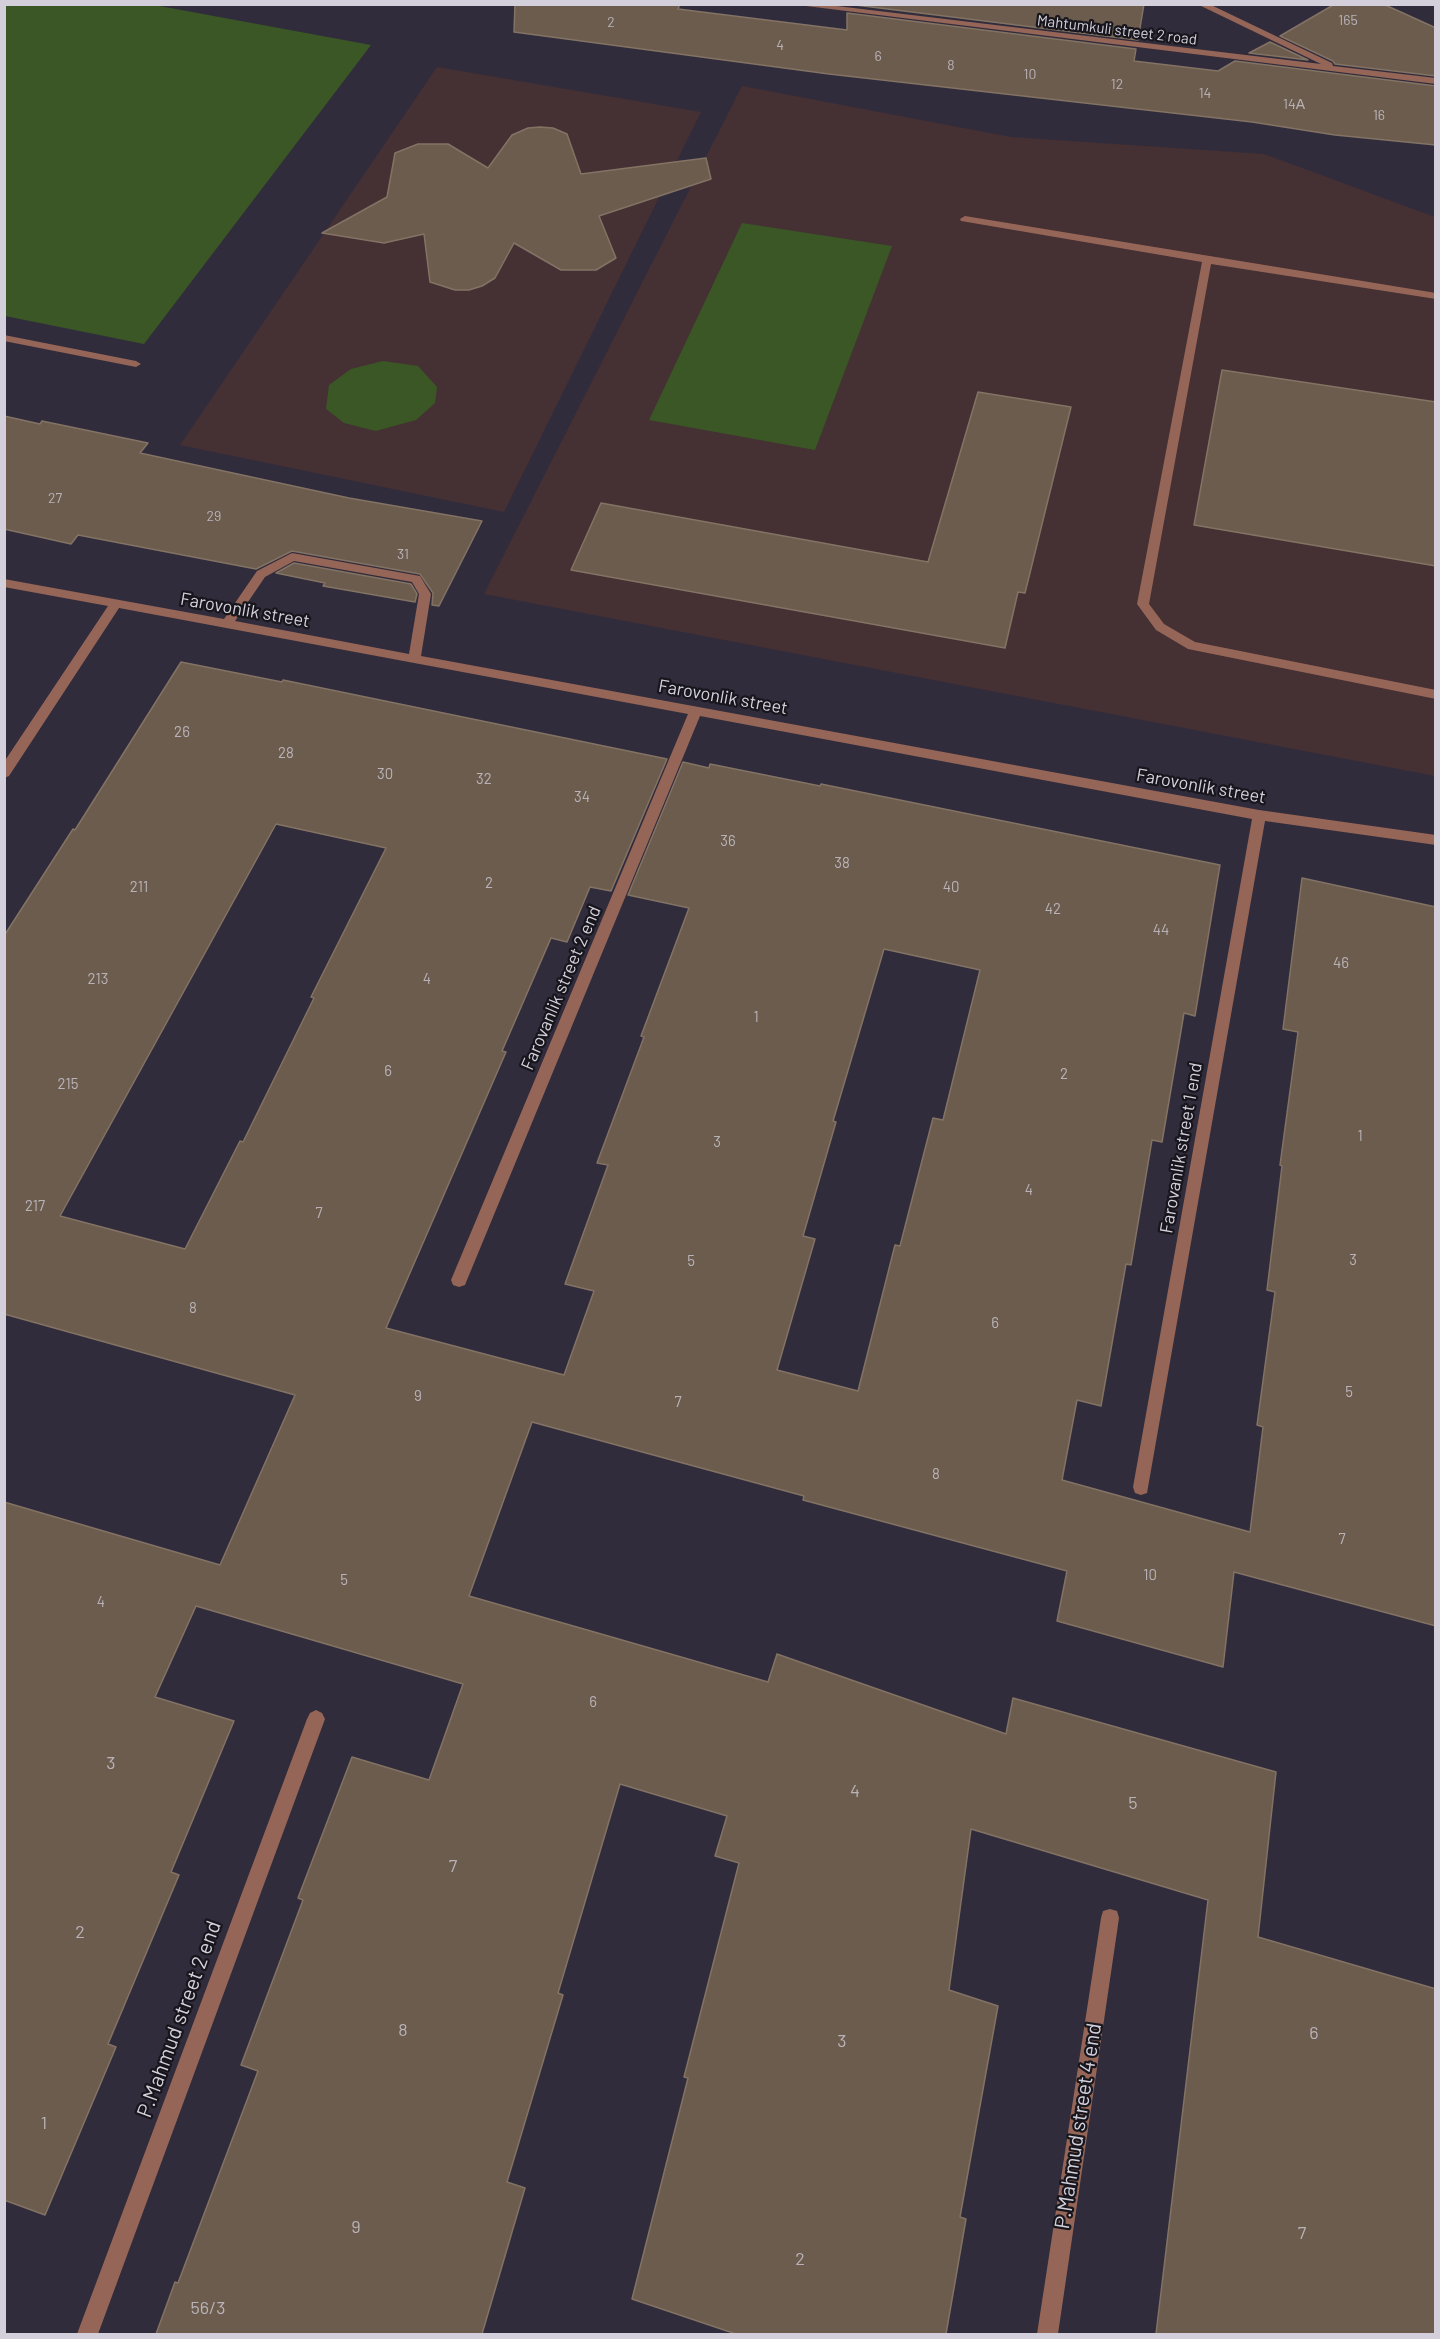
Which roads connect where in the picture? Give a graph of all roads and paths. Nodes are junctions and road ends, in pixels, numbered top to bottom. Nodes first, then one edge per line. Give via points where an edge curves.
1 (794, 4) edge
2 (1201, 4) edge
3 (1341, 71) junction
4 (1436, 81) edge
5 (965, 219) dead end
6 (1207, 260) junction
7 (1436, 296) edge
8 (4, 338) edge
9 (136, 364) dead end
10 (4, 583) edge
11 (115, 605) junction
12 (226, 626) junction
13 (414, 659) junction
14 (1436, 695) edge
15 (696, 710) junction
16 (4, 774) edge
17 (1259, 815) junction
18 (1436, 840) edge
19 (459, 1280) dead end
20 (1142, 1487) dead end
21 (316, 1719) dead end
22 (1110, 1918) dead end
23 (87, 2334) edge
24 (1047, 2334) edge

1 - 3 street, Mahtumkuli street 2 road
2 - 3 street
3 - 4 street, Mahtumkuli street 2 road
5 - 6 street
6 - 7 street
6 - 14 street via 1143,604 1160,627 1192,646
8 - 9 street
10 - 11 street, Farovonlik street
11 - 12 street, Farovonlik street
11 - 16 street
12 - 13 street, Farovonlik street
12 - 13 street via 261,574 292,557 416,579 425,594
13 - 15 street, Farovonlik street
15 - 17 street, Farovonlik street
15 - 19 street, Farovanlik street 2 end
17 - 18 street, Farovonlik street
17 - 20 street, Farovanlik street 1 end
21 - 23 street, P.Mahmud street 2 end
22 - 24 street, P.Mahmud street 4 end

